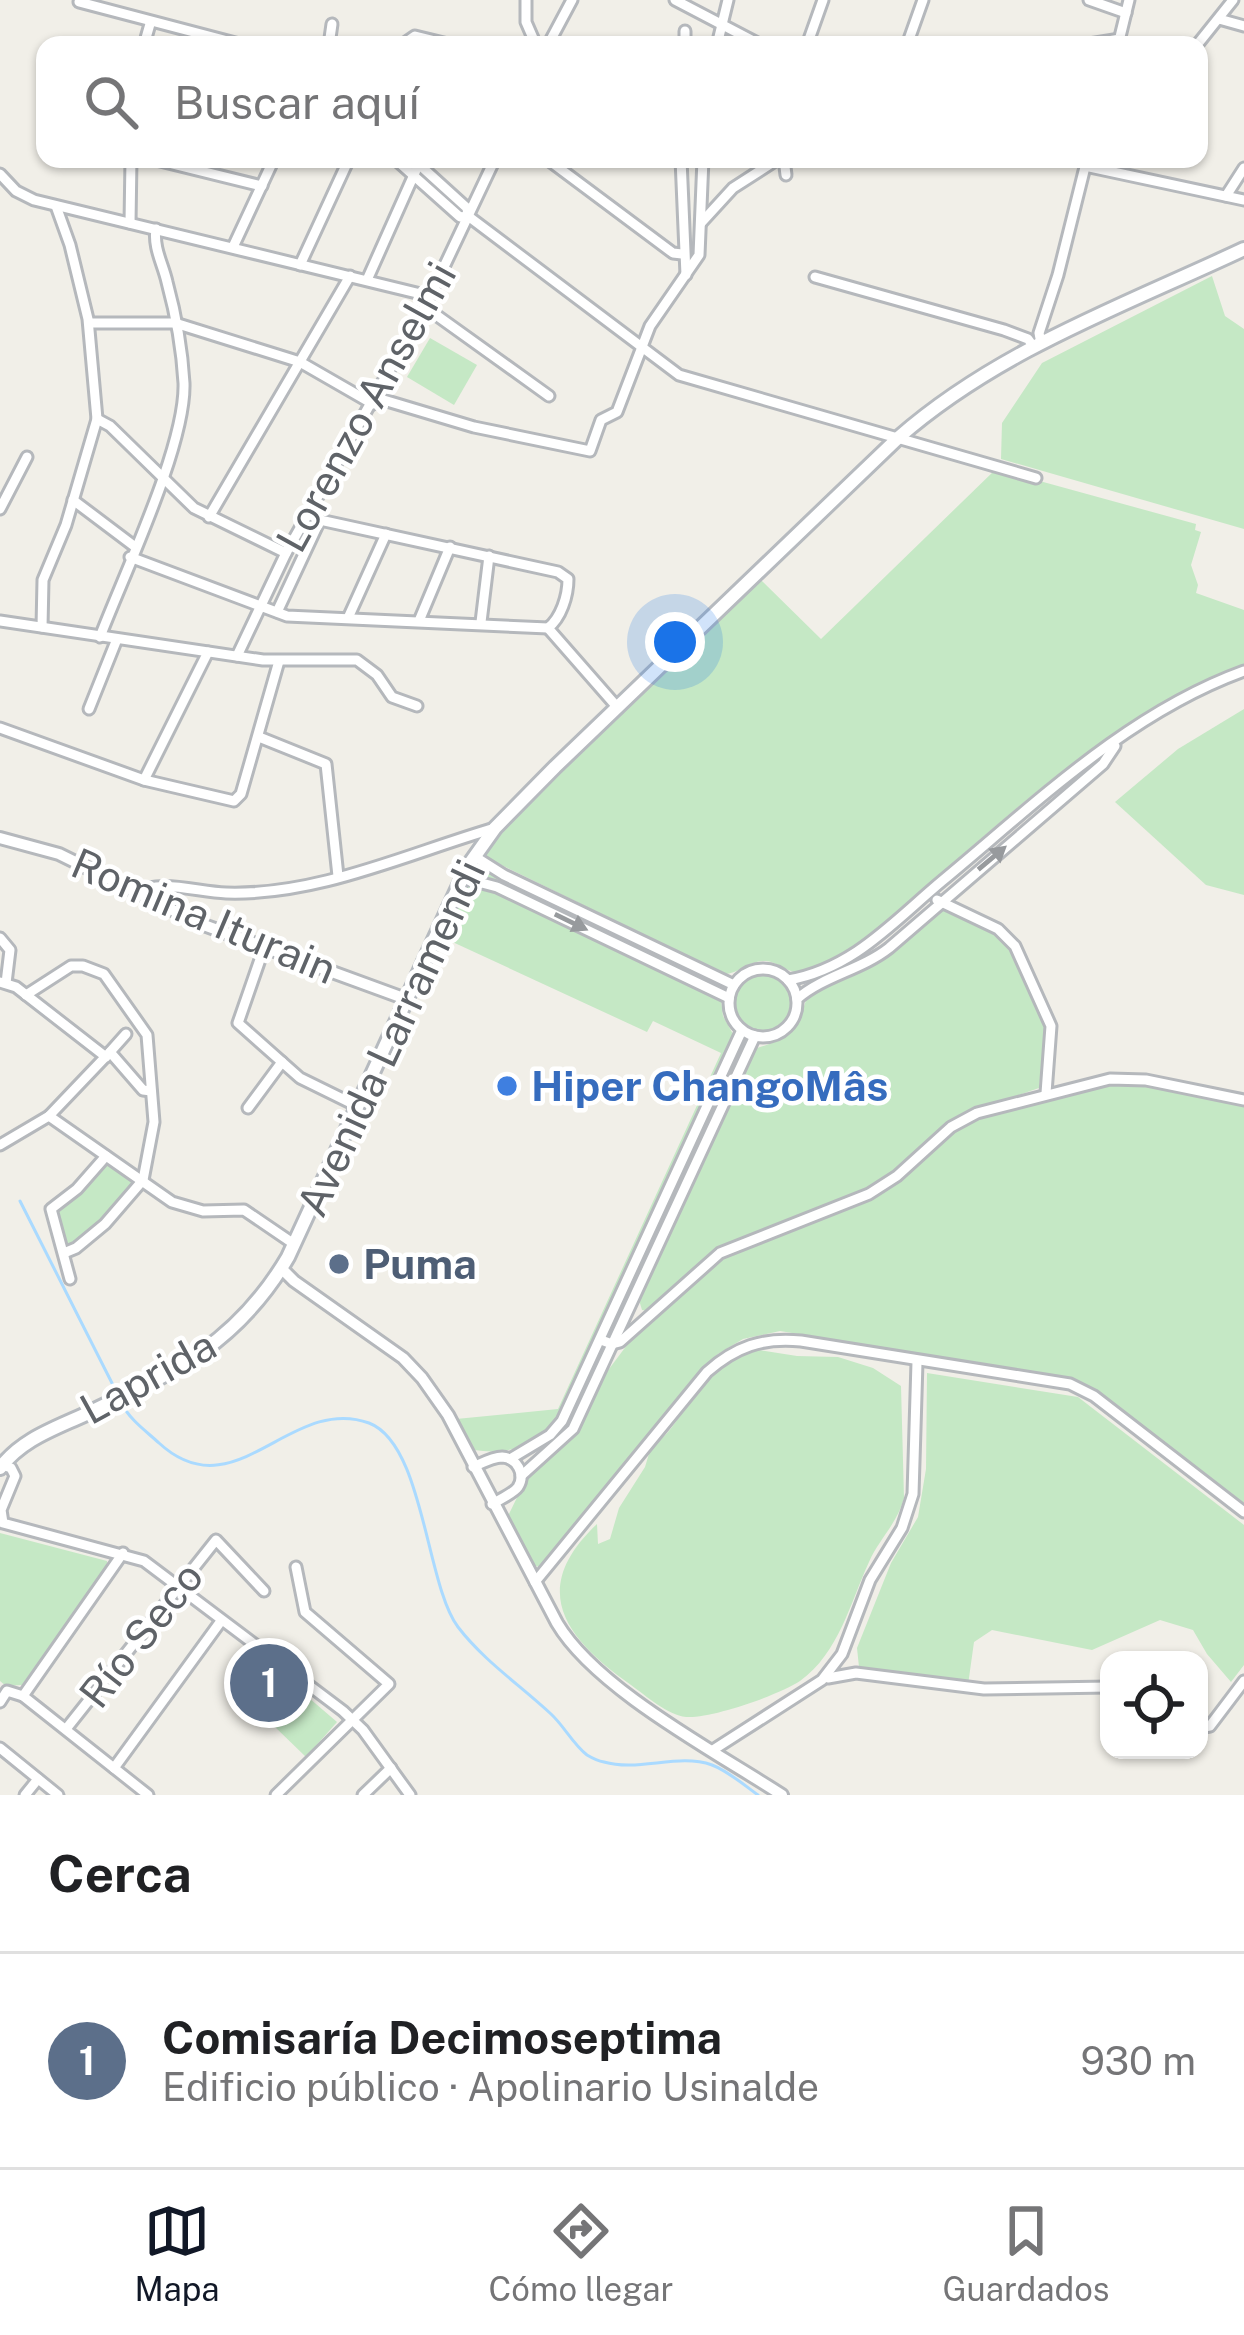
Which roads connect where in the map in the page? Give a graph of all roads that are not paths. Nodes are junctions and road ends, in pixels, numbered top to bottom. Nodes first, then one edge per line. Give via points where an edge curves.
1 (526, 0) edge
2 (572, 0) edge
3 (675, 0) edge
4 (728, 0) edge
5 (823, 0) edge
6 (923, 0) edge
7 (1089, 0) edge
8 (1129, 0) edge
9 (1233, 0) edge
10 (79, 2) edge
11 (1126, 13) junction
12 (1219, 19) junction
13 (150, 24) junction
14 (332, 24) dead end
15 (723, 24) junction
16 (1244, 26) edge
17 (685, 31) dead end
18 (147, 36) edge
19 (203, 36) edge
20 (330, 36) edge
21 (532, 36) edge
22 (553, 36) edge
23 (685, 36) edge
24 (720, 36) edge
25 (744, 36) edge
26 (810, 36) edge
27 (910, 36) edge
28 (1120, 36) edge
29 (1205, 36) edge
30 (131, 168) edge
31 (189, 168) edge
32 (270, 168) edge
33 (345, 168) edge
34 (414, 168) edge
35 (421, 168) edge
36 (491, 168) edge
37 (559, 168) edge
38 (681, 168) edge
39 (703, 168) edge
40 (766, 168) edge
41 (784, 168) edge
42 (1089, 168) edge
43 (1111, 168) edge
44 (1244, 168) edge
45 (0, 174) edge
46 (786, 175) dead end
47 (262, 186) junction
48 (1226, 196) junction
49 (1244, 200) edge
50 (56, 206) junction
51 (468, 216) junction
52 (130, 223) junction
53 (701, 223) junction
54 (156, 229) junction
55 (233, 248) junction
56 (1244, 249) edge
57 (682, 254) junction
58 (300, 265) junction
59 (686, 275) junction
60 (350, 276) junction
61 (814, 277) dead end
62 (367, 280) junction
63 (427, 302) junction
64 (89, 322) junction
65 (175, 323) junction
66 (1037, 345) junction
67 (640, 347) junction
68 (300, 362) junction
69 (549, 396) dead end
70 (375, 401) junction
71 (97, 419) junction
72 (898, 438) junction
73 (28, 457) dead end
74 (161, 478) junction
75 (1036, 478) dead end
76 (74, 500) junction
77 (0, 509) edge
78 (309, 514) junction
79 (209, 517) junction
80 (320, 520) junction
81 (386, 534) junction
82 (450, 547) junction
83 (132, 552) junction
84 (286, 553) junction
85 (489, 556) junction
86 (259, 604) junction
87 (277, 612) junction
88 (348, 618) junction
89 (418, 620) junction
90 (481, 622) junction
91 (1, 624) edge
92 (41, 627) junction
93 (548, 628) junction
94 (100, 637) junction
95 (117, 639) junction
96 (208, 652) junction
97 (237, 656) junction
98 (279, 661) junction
99 (1244, 671) edge
100 (417, 706) dead end
101 (618, 708) junction
102 (89, 709) dead end
103 (0, 728) edge
104 (259, 737) junction
105 (1118, 741) junction
106 (144, 781) junction
107 (495, 828) junction
108 (0, 838) edge
109 (474, 856) junction
110 (338, 876) junction
111 (463, 878) junction
112 (135, 892) junction
113 (928, 892) junction
114 (939, 902) junction
115 (0, 938) edge
116 (264, 948) junction
117 (788, 980) junction
118 (3, 983) edge
119 (734, 985) junction
120 (26, 995) junction
121 (729, 998) junction
122 (406, 999) junction
123 (797, 999) junction
124 (742, 1030) junction
125 (126, 1034) dead end
126 (755, 1036) junction
127 (108, 1054) junction
128 (282, 1062) junction
129 (151, 1091) junction
130 (1046, 1093) junction
131 (1244, 1100) edge
132 (356, 1106) junction
133 (248, 1108) dead end
134 (49, 1116) junction
135 (0, 1145) edge
136 (106, 1156) junction
137 (142, 1180) junction
138 (294, 1244) junction
139 (64, 1253) junction
140 (281, 1268) junction
141 (70, 1279) dead end
142 (606, 1342) junction
143 (916, 1362) junction
144 (510, 1459) junction
145 (1, 1466) edge
146 (473, 1467) junction
147 (521, 1476) junction
148 (492, 1504) junction
149 (1244, 1512) edge
150 (123, 1553) junction
151 (296, 1567) dead end
152 (535, 1582) junction
153 (179, 1587) junction
154 (264, 1591) dead end
155 (221, 1621) junction
156 (822, 1681) junction
157 (1244, 1681) edge
158 (1100, 1687) edge
159 (23, 1696) junction
160 (0, 1702) edge
161 (353, 1721) junction
162 (1208, 1726) edge
163 (66, 1729) junction
164 (0, 1748) edge
165 (713, 1750) junction
166 (114, 1768) junction
167 (391, 1768) junction
168 (38, 1779) junction
169 (25, 1795) edge
170 (58, 1795) edge
171 (148, 1795) edge
172 (276, 1795) edge
173 (362, 1795) edge
174 (410, 1795) edge
175 (782, 1795) edge

1 - 21 street
2 - 22 street
3 - 15 street
4 - 15 street
5 - 26 street
6 - 27 street
7 - 11 street
8 - 11 street
9 - 12 street
10 - 13 street
11 - 28 street
12 - 16 street
12 - 29 street
13 - 18 street
13 - 19 street
14 - 20 street
15 - 24 street
15 - 25 street
17 - 23 street
30 - 52 street
31 - 47 street
32 - 47 street
33 - 58 street
34 - 62 street
35 - 51 street
36 - 51 street, Lorenzo Anselmi
37 - 57 street
38 - 57 street
39 - 53 street
40 - 53 street via 733,188
41 - 46 street
42 - 66 street
43 - 48 street
44 - 48 street
45 - 50 street via 26,197
47 - 55 street
48 - 49 street
50 - 52 street
50 - 64 street
51 - 63 street, Lorenzo Anselmi
51 - 67 street
52 - 54 street
53 - 59 street via 697,261
54 - 55 street
54 - 65 street
55 - 58 street
56 - 66 main road, Avenida Larramendi
57 - 59 street
58 - 60 street
59 - 67 street
60 - 62 street
60 - 68 street
61 - 66 street
62 - 63 street
63 - 69 street
63 - 70 street, Lorenzo Anselmi
64 - 65 street
64 - 71 street
65 - 68 street
65 - 74 street via 183,402
66 - 72 main road, Avenida Larramendi via 959,388
67 - 70 street via 617,412 601,420 590,451
67 - 72 street via 694,382
68 - 70 street
68 - 79 street
70 - 78 street, Lorenzo Anselmi
71 - 74 street
71 - 76 street
72 - 75 street
72 - 101 main road, Avenida Larramendi
73 - 77 street
74 - 79 street
74 - 83 street
76 - 83 street
76 - 92 street via 43,580
78 - 80 street
78 - 84 street, Lorenzo Anselmi
79 - 84 street
80 - 81 street
80 - 87 street
81 - 82 street
81 - 88 street
82 - 85 street
82 - 89 street
83 - 86 street
83 - 94 street
84 - 86 street, Lorenzo Anselmi
85 - 90 street
85 - 93 street via 564,575 559,617
86 - 87 street
86 - 97 street, Lorenzo Anselmi
87 - 88 street
88 - 89 street
89 - 90 street
90 - 93 street
91 - 92 street
92 - 94 street
93 - 101 street
94 - 95 street
95 - 96 street
95 - 102 street
96 - 97 street
96 - 106 street
97 - 98 street
98 - 100 street via 358,660 392,697
98 - 104 street
99 - 105 street via 1188,695
101 - 107 main road, Avenida Larramendi
103 - 106 street
104 - 106 street via 234,800
104 - 110 street via 326,764
105 - 113 street
114 -> 105 street via 1103,764
107 - 109 main road, Avenida Larramendi
107 - 110 street
108 - 112 street, Romina Iturain via 59,854
109 - 111 main road, Avenida Larramendi
109 - 119 street
110 - 112 street via 240,892
111 -> 121 street
111 - 122 main road, Avenida Larramendi
112 - 116 street, Romina Iturain
113 - 114 street
113 - 117 street via 865,948
114 - 123 street via 880,955
114 - 130 street via 1015,946 1048,1016
115 - 118 street via 10,950
116 - 122 street, Romina Iturain
116 - 128 street via 237,1020
117 - 119 street via 763,969
117 - 123 street
118 - 120 street
119 - 121 street
120 - 127 street
120 - 129 street via 74,965 104,974 145,1031
121 - 124 street
122 - 132 main road, Avenida Larramendi
123 - 126 street via 785,1029
124 - 126 street
124 - 142 street
125 - 127 street
126 - 142 street
127 - 129 street
127 - 134 street
128 - 132 street
128 - 133 street
129 - 137 street via 154,1129
130 - 131 street via 1124,1078
130 - 142 street via 968,1116 869,1194 727,1249 620,1342
132 - 138 main road, Avenida Larramendi
134 - 135 street
134 - 136 street
136 - 137 street
136 - 139 street via 51,1209
137 - 138 street via 186,1208 249,1212
137 - 139 street via 105,1224
138 - 140 main road, Avenida Larramendi
139 - 141 street
140 - 145 main road, Laprida via 213,1347 29,1440
140 - 146 street via 413,1368 448,1414
142 - 144 street via 559,1426
142 - 147 street via 568,1436
143 - 149 street via 1078,1387
143 - 152 street via 789,1340 731,1352
143 - 156 street via 908,1509
144 - 146 street
144 - 147 street
145 - 150 street via 15,1476 0,1518 8,1526
146 - 148 street
147 - 148 street
148 - 152 street
150 - 153 street
150 - 159 street
151 - 161 street via 305,1612 389,1684
152 - 165 street via 584,1659
153 - 154 street, Río Seco via 216,1540
153 - 155 street
153 - 163 street, Río Seco
155 - 161 street
155 - 166 street
156 - 158 street via 856,1673 964,1688
156 - 165 street
157 - 162 street
159 - 160 street via 8,1691
159 - 163 street
161 - 167 street
161 - 172 street
163 - 166 street
164 - 168 street
165 - 175 street
166 - 171 street
167 - 173 street
167 - 174 street
168 - 169 street
168 - 170 street

